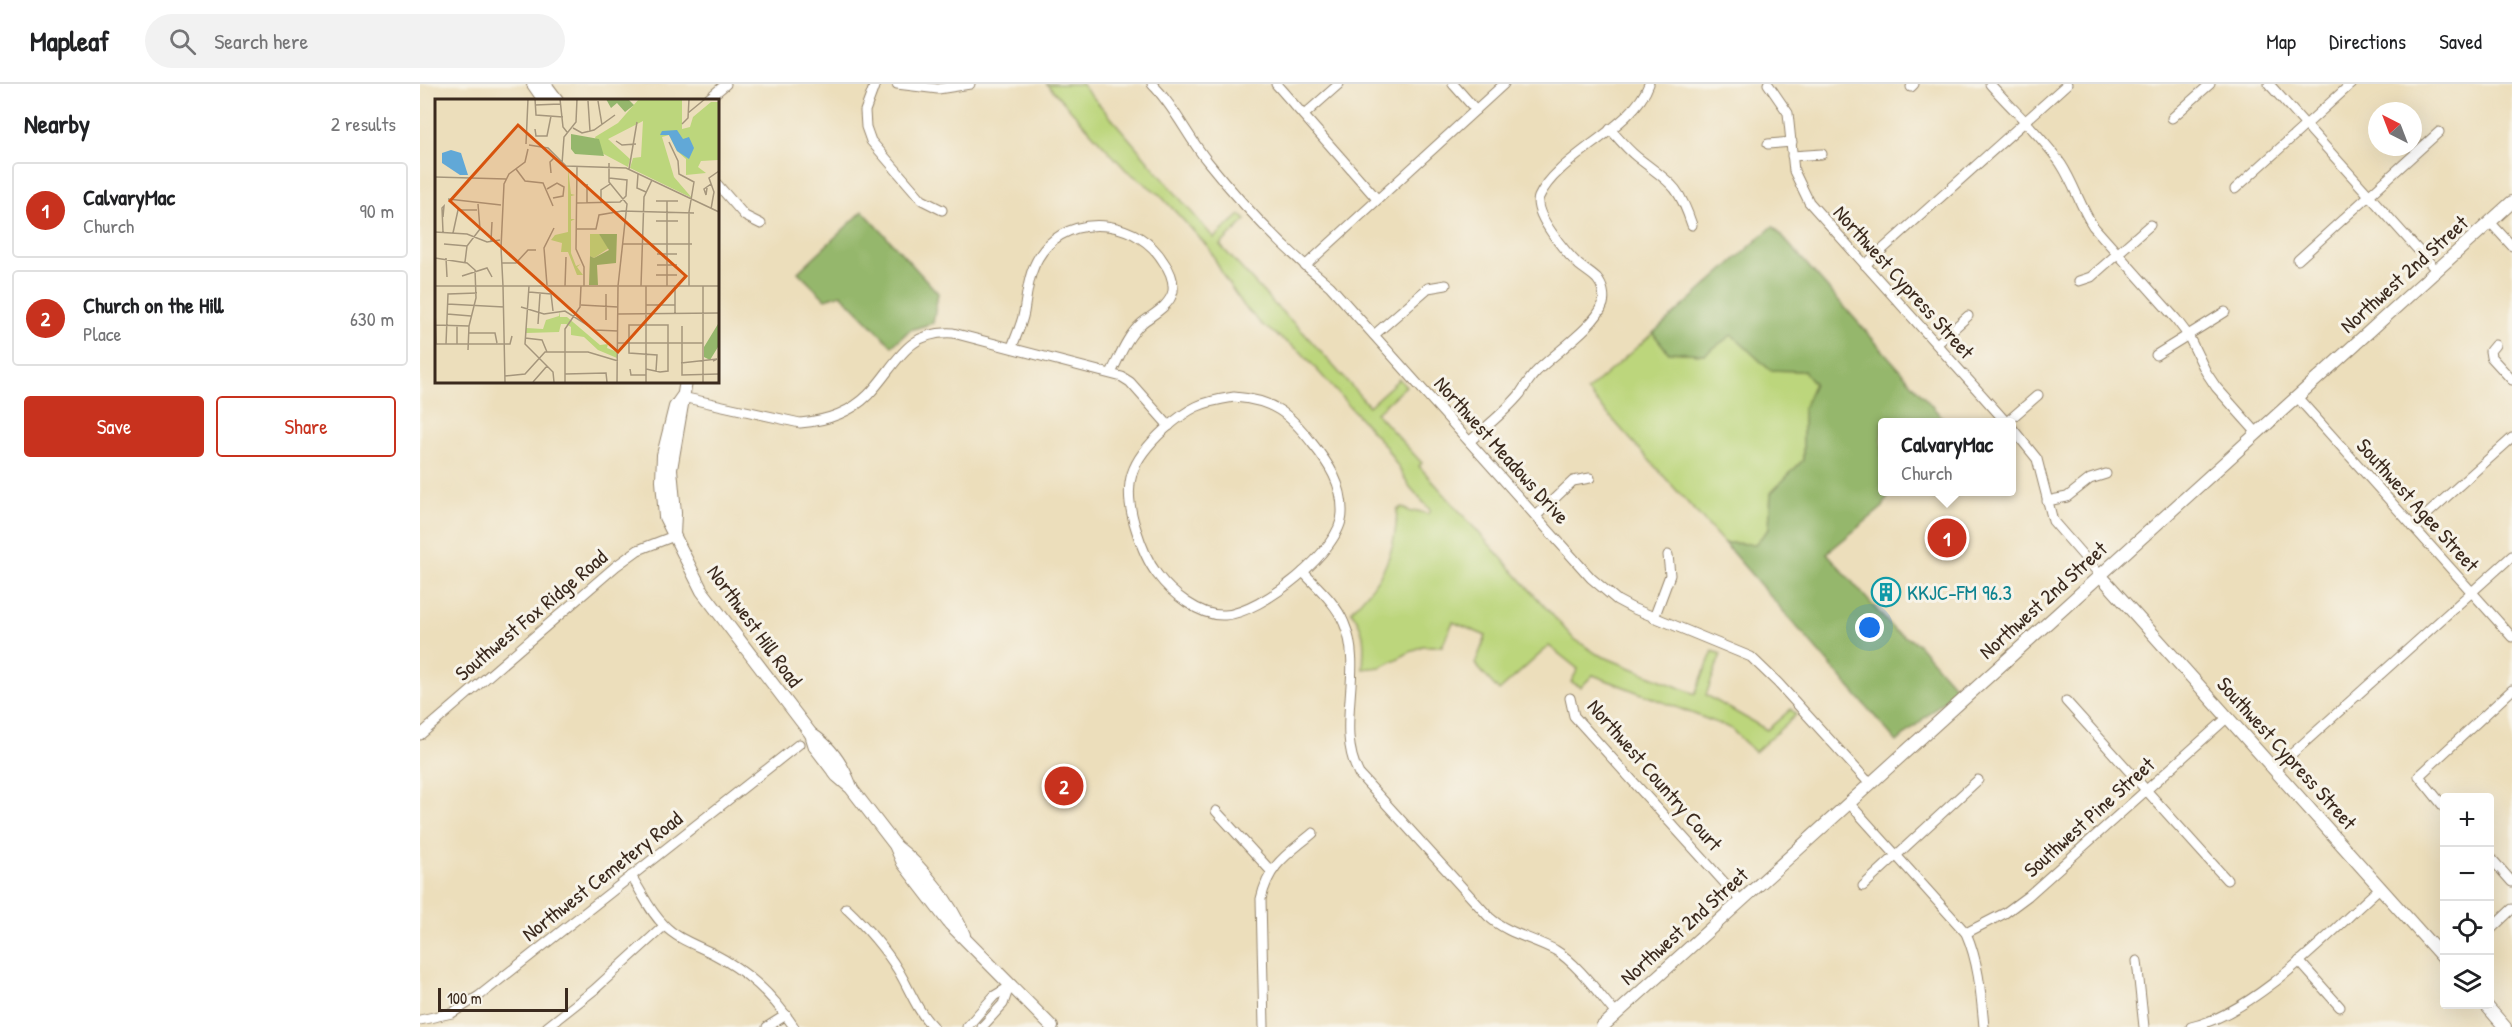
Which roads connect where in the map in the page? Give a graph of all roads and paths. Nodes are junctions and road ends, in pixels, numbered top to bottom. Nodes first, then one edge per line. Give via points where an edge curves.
1 (533, 84) edge
2 (545, 84) edge
3 (726, 84) edge
4 (875, 84) edge
5 (897, 84) edge
6 (968, 84) edge
7 (1152, 84) edge
8 (1276, 84) edge
9 (1339, 84) edge
10 (1454, 84) edge
11 (1504, 84) edge
12 (1649, 84) edge
13 (1768, 84) edge
14 (1990, 84) edge
15 (2067, 84) edge
16 (2210, 84) edge
17 (2269, 84) edge
18 (2351, 84) edge
19 (543, 99) edge
20 (556, 99) edge
21 (708, 99) edge
22 (1476, 110) junction
23 (1304, 115) junction
24 (2172, 118) dead end
25 (2024, 122) junction
26 (2306, 125) junction
27 (1610, 129) junction
28 (2439, 132) dead end
29 (1792, 142) junction
30 (1768, 144) dead end
31 (1822, 154) dead end
32 (1792, 156) junction
33 (718, 185) edge
34 (2235, 189) dead end
35 (2369, 195) junction
36 (1377, 199) junction
37 (2512, 202) edge
38 (942, 210) dead end
39 (2490, 222) junction
40 (761, 224) dead end
41 (1692, 225) dead end
42 (2150, 225) dead end
43 (2512, 246) edge
44 (2118, 254) junction
45 (2298, 260) dead end
46 (1865, 265) junction
47 (1305, 266) junction
48 (2437, 271) junction
49 (2079, 281) dead end
50 (1446, 285) dead end
51 (2225, 312) dead end
52 (1968, 316) dead end
53 (1374, 335) junction
54 (2188, 335) junction
55 (1937, 344) junction
56 (2495, 345) dead end
57 (1012, 347) junction
58 (2157, 355) dead end
59 (1111, 373) junction
60 (2512, 380) edge
61 (686, 382) edge
62 (2038, 395) dead end
63 (682, 397) junction
64 (2297, 397) junction
65 (2003, 418) edge
66 (2013, 418) edge
67 (1169, 426) junction
68 (2016, 433) edge
69 (2257, 433) junction
70 (2512, 438) edge
71 (1470, 441) junction
72 (2106, 474) dead end
73 (1590, 478) dead end
74 (2047, 501) junction
75 (1536, 516) junction
76 (2413, 527) junction
77 (674, 536) junction
78 (1668, 555) dead end
79 (2512, 556) edge
80 (1303, 572) junction
81 (2100, 575) junction
82 (2472, 592) junction
83 (1653, 618) junction
84 (2512, 637) edge
85 (2512, 690) edge
86 (1570, 698) dead end
87 (2066, 701) dead end
88 (2228, 717) junction
89 (420, 735) edge
90 (799, 744) dead end
91 (2276, 769) junction
92 (1978, 780) dead end
93 (1870, 784) junction
94 (2145, 789) junction
95 (2440, 801) edge
96 (1849, 802) junction
97 (1216, 811) dead end
98 (1313, 833) dead end
99 (1897, 855) junction
100 (2494, 862) edge
101 (1270, 870) junction
102 (631, 876) junction
103 (2227, 880) dead end
104 (2512, 882) edge
105 (1863, 886) dead end
106 (2381, 886) junction
107 (1740, 901) junction
108 (846, 908) dead end
109 (2512, 909) edge
110 (664, 926) junction
111 (2494, 926) edge
112 (1966, 933) junction
113 (2441, 955) edge
114 (2299, 960) junction
115 (2137, 961) dead end
116 (1010, 987) junction
117 (2340, 1007) dead end
118 (2489, 1009) edge
119 (1616, 1014) junction
120 (786, 1015) junction
121 (420, 1020) edge
122 (548, 1027) edge
123 (767, 1027) edge
124 (794, 1027) edge
125 (933, 1027) edge
126 (968, 1027) edge
127 (982, 1027) edge
128 (1052, 1027) edge
129 (1264, 1027) edge
130 (1602, 1027) edge
131 (1984, 1027) edge
132 (2144, 1027) edge
133 (2191, 1027) edge
134 (2505, 1027) edge

1 - 19 main road
2 - 20 main road
3 - 21 street
4 - 38 street via 865,111 871,141 922,200
5 - 6 street via 938,89
7 - 47 street, Northwest Meadows Drive via 1166,98 1209,163
8 - 23 street
9 - 23 street
10 - 22 street
11 - 22 street
12 - 27 street via 1636,106
13 - 29 street, Northwest Cypress Street via 1788,113
14 - 25 street
15 - 25 street
16 - 24 street
17 - 26 street
18 - 26 street
22 - 36 street
23 - 36 street
25 - 44 street via 2062,165 2083,211
25 - 46 street
26 - 34 street
26 - 35 street
27 - 41 street via 1636,156 1667,178 1685,203
27 - 71 street via 1557,174 1537,200 1559,243 1598,280 1604,302 1598,315 1537,370 1510,404
28 - 35 street
29 - 30 street
29 - 32 street, Northwest Cypress Street
31 - 32 street
32 - 46 street, Northwest Cypress Street via 1799,185 1809,202
33 - 40 street via 745,216
35 - 45 street
35 - 48 street
36 - 47 street
37 - 39 main road, Northwest 2nd Street
39 - 43 street
39 - 48 main road, Northwest 2nd Street
42 - 44 street
44 - 49 street via 2091,277
44 - 54 street
46 - 55 street, Northwest Cypress Street
47 - 53 street, Northwest Meadows Drive via 1330,286
48 - 64 main road, Northwest 2nd Street
50 - 53 street via 1428,288
51 - 54 street
52 - 55 street
53 - 71 street, Northwest Meadows Drive
54 - 58 street
54 - 69 street via 2206,372
55 - 65 street, Northwest Cypress Street
56 - 60 street via 2491,357
57 - 59 street
57 - 59 street via 1024,314 1026,286 1044,250 1076,229 1101,225 1116,228 1139,237 1161,256 1172,279 1173,292 1155,315 1130,336
57 - 63 street via 953,333 924,337 896,359 867,396 817,422 800,423
59 - 67 street via 1130,382
61 - 63 main road, Northwest Hill Road
62 - 66 street
63 - 77 main road, Northwest Hill Road via 671,469
64 - 69 main road, Northwest 2nd Street
64 - 76 street, Southwest Agee Street
67 - 80 street via 1201,404 1234,397 1260,400 1296,422 1335,475 1343,514 1331,543
67 - 80 street via 1145,447 1129,481 1129,499 1142,548 1155,573 1182,598 1224,615 1251,608
68 - 74 street via 2037,459
69 - 81 main road, Northwest 2nd Street
70 - 76 street
71 - 75 street, Northwest Meadows Drive
72 - 74 street via 2090,479 2067,497
73 - 75 street via 1573,481
74 - 81 street via 2059,529
75 - 83 street, Northwest Meadows Drive via 1602,589
76 - 82 street, Southwest Agee Street
77 - 89 street, Southwest Fox Ridge Road via 638,550 616,566
77 - 116 main road, Northwest Hill Road via 702,591 811,735 822,741 845,771 851,788 895,846 911,857 957,918 965,939
78 - 83 street via 1670,575
79 - 82 street
80 - 119 street via 1335,607 1349,635 1348,730 1359,774 1488,918 1564,957
81 - 88 main road, Southwest Cypress Street
81 - 93 main road, Northwest 2nd Street
82 - 84 street, Southwest Agee Street
82 - 91 street
83 - 93 street, Northwest Meadows Drive via 1751,657
85 - 95 street via 2419,776
86 - 107 street, Northwest Country Court via 1574,716
87 - 94 street
88 - 91 main road, Southwest Cypress Street
88 - 94 street, Southwest Pine Street
90 - 102 street, Northwest Cemetery Road
91 - 106 main road, Southwest Cypress Street
92 - 99 street
93 - 96 main road, Northwest 2nd Street
94 - 103 street
94 - 112 street, Southwest Pine Street via 2028,896
96 - 99 street
96 - 107 main road, Northwest 2nd Street
97 - 101 street
98 - 101 street
99 - 105 street
99 - 112 street
100 - 104 street
101 - 129 street via 1261,898
102 - 110 street
102 - 121 street, Northwest Cemetery Road via 466,1006
106 - 113 main road, Southwest Cypress Street
106 - 114 street
107 - 119 main road, Northwest 2nd Street
108 - 125 street via 882,946
109 - 111 street
110 - 120 street via 735,966 771,995
110 - 122 street
112 - 131 street via 1978,969
114 - 117 street
114 - 133 street via 2228,1015
115 - 132 street
116 - 126 street via 994,996
116 - 127 street via 1003,1004
116 - 128 main road, Northwest Hill Road
118 - 134 main road
119 - 130 main road, Northwest 2nd Street
120 - 123 street
120 - 124 street

